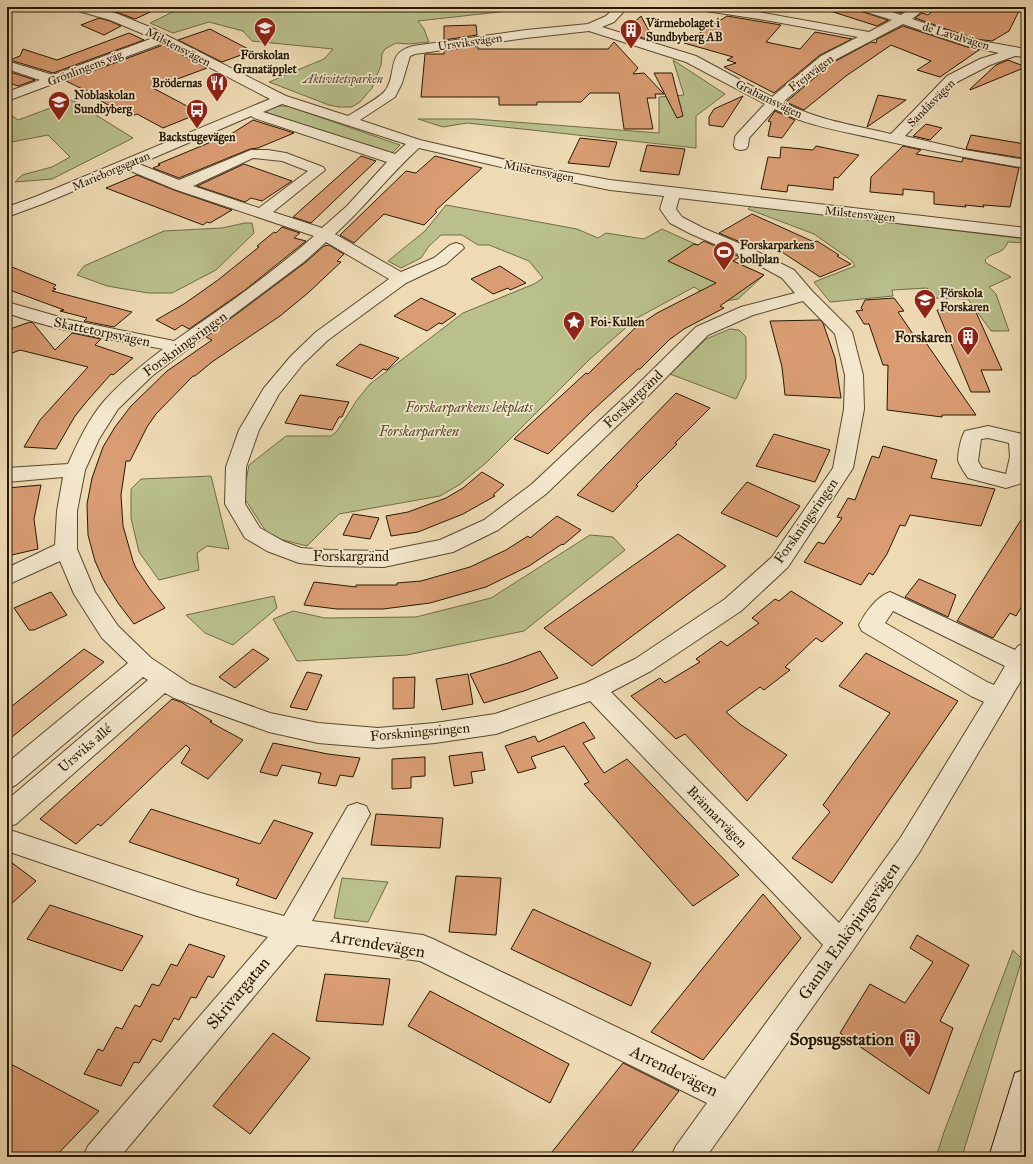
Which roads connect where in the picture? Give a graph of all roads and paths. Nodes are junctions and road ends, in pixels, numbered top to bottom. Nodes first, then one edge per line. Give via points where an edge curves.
1 (79, 7) edge
2 (622, 7) edge
3 (706, 7) edge
4 (864, 7) edge
5 (921, 7) edge
6 (902, 20) junction
7 (590, 27) junction
8 (871, 36) junction
9 (163, 39) junction
10 (1020, 52) edge
11 (7, 64) edge
12 (54, 80) junction
13 (7, 97) edge
14 (281, 99) junction
15 (773, 103) junction
16 (252, 111) junction
17 (350, 121) junction
18 (895, 138) junction
19 (416, 143) junction
20 (741, 146) dead end
21 (397, 160) junction
22 (126, 164) junction
23 (1026, 164) edge
24 (178, 186) junction
25 (673, 192) junction
26 (7, 212) edge
27 (261, 214) junction
28 (1026, 233) edge
29 (326, 235) junction
30 (456, 248) dead end
31 (400, 279) junction
32 (806, 295) junction
33 (7, 307) edge
34 (28, 315) junction
35 (7, 322) edge
36 (177, 347) junction
37 (75, 470) junction
38 (7, 475) edge
39 (66, 549) junction
40 (7, 577) edge
41 (1023, 658) edge
42 (143, 664) junction
43 (164, 680) junction
44 (594, 690) junction
45 (999, 698) junction
46 (7, 778) edge
47 (357, 814) dead end
48 (7, 816) edge
49 (7, 840) edge
50 (291, 931) junction
51 (841, 944) junction
52 (1026, 1084) edge
53 (730, 1098) junction
54 (99, 1157) edge
55 (687, 1157) edge
56 (1005, 1157) edge

1 - 9 street, Milstensvägen via 114,16
2 - 7 street, Ursviksvägen via 610,19
3 - 8 street
4 - 6 street, de Lavalvägen
5 - 6 street, Frejavägen
6 - 8 street, Frejavägen
6 - 10 street, de Lavalvägen via 972,43
7 - 15 street, Grahamsvägen via 691,59
7 - 17 street, Ursviksvägen via 405,53 390,94
8 - 15 street, Frejavägen via 826,59
9 - 12 street, Grönlingens väg
9 - 14 street, Milstensvägen
10 - 18 street, Sandåsvägen via 985,62 952,79
11 - 12 street
12 - 13 street, Grönlingens väg
14 - 16 street, Marieborgsgatan
14 - 17 street, Milstensvägen
15 - 18 street, Grahamsvägen via 820,122
15 - 20 street, Frejavägen via 742,137
16 - 21 street
16 - 22 street, Marieborgsgatan
17 - 19 street, Milstensvägen
18 - 23 street, Grahamsvägen via 964,154
19 - 21 street, Forskningsringen
19 - 25 street, Milstensvägen via 610,185
21 - 29 street, Forskningsringen
22 - 24 street
22 - 26 street, Marieborgsgatan
24 - 27 street
24 - 27 street via 251,154 278,155 318,170
25 - 28 street, Milstensvägen
25 - 32 street, Forskningsringen via 668,209 676,220 788,274
27 - 29 street
29 - 31 street
29 - 36 street, Forskningsringen via 224,315
30 - 31 street, Forskargränd via 440,260
31 - 32 street, Forskargränd via 327,332 297,360 271,392 249,430 236,467 235,504 252,533 275,546 299,555 384,559 445,547 491,525 539,489 702,331 747,311
32 - 44 street, Forskningsringen via 843,332 854,375 854,409 843,468 780,562 733,605 643,665
33 - 34 street, Skattetorpsvägen
34 - 35 street
34 - 36 street, Skattetorpsvägen
36 - 37 street, Forskningsringen via 145,372 111,405 88,440
37 - 38 street
37 - 39 street, Forskningsringen via 67,511
39 - 40 street
39 - 42 street, Forskningsringen via 85,594 110,632
41 - 45 street, Gamla Enköpingsvägen
41 - 45 street, Gamla Enköpingsvägen via 890,600 870,625 979,689
42 - 43 street, Forskningsringen
42 - 46 street, Ursviks allé
43 - 44 street, Forskningsringen via 182,691 269,722 318,733 378,738 496,724
43 - 48 street, Ursviks allé
44 - 51 street, Brännarvägen
45 - 51 street, Gamla Enköpingsvägen via 910,845
47 - 50 street, Skrivargatan
49 - 50 street, Arrendevägen via 197,904
50 - 53 street, Arrendevägen via 423,948
50 - 54 street, Skrivargatan
51 - 53 street, Gamla Enköpingsvägen
52 - 56 street
53 - 55 street, Gamla Enköpingsvägen

